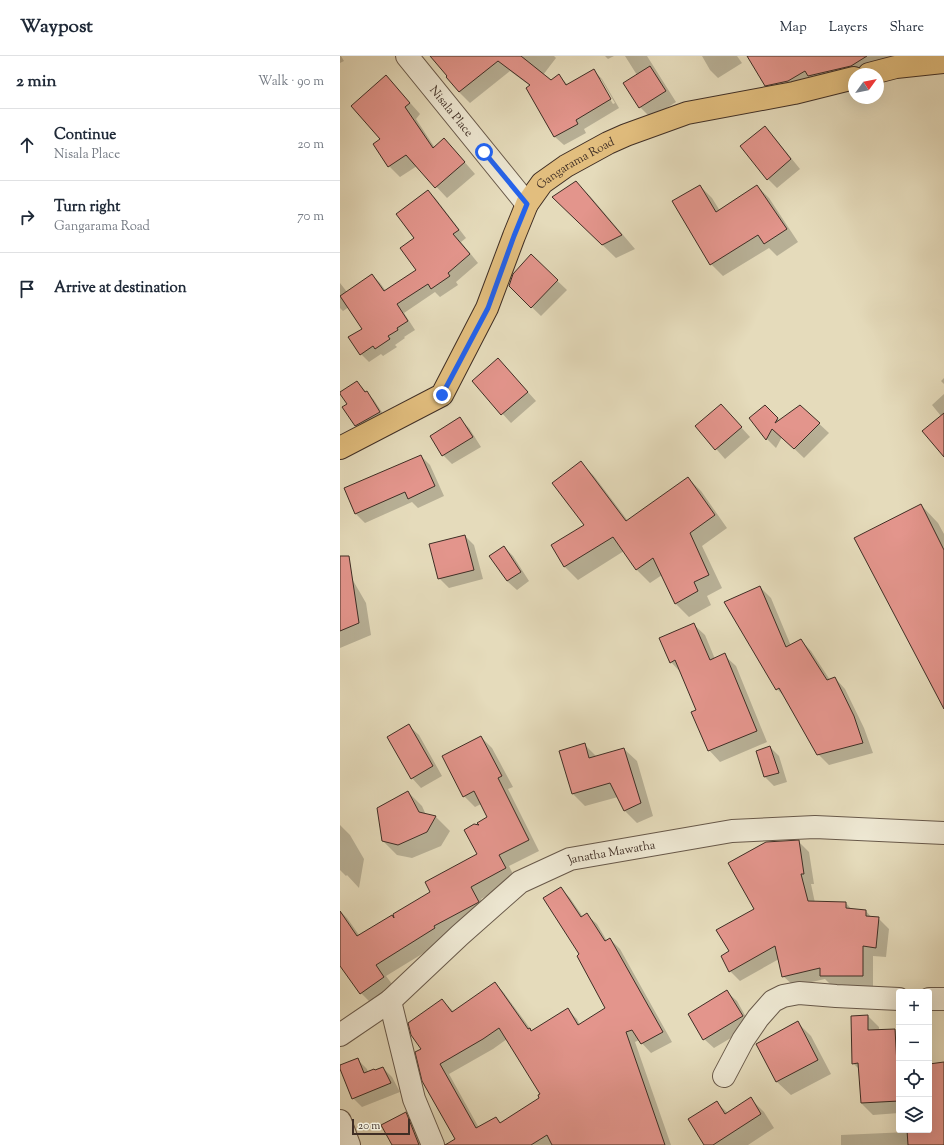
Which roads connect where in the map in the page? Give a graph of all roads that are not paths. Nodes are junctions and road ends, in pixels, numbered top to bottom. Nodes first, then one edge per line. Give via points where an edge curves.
1 (407, 56) edge
2 (944, 62) edge
3 (884, 70) edge
4 (848, 80) edge
5 (527, 204) junction
6 (340, 448) edge
7 (944, 833) edge
8 (896, 999) edge
9 (932, 999) edge
10 (944, 999) edge
11 (390, 1001) junction
12 (340, 1035) edge
13 (724, 1076) dead end
14 (340, 1121) edge
15 (349, 1145) edge
16 (433, 1145) edge

1 - 5 street, Nisala Place
2 - 3 main road
4 - 5 main road, Gangarama Road via 794,93 687,113 626,135 566,166 542,183
5 - 6 main road, Gangarama Road via 488,308 442,395
7 - 11 street, Janatha Mawatha via 815,827 732,831 570,859 520,882
8 - 13 street via 799,993 783,996 773,1001 758,1018
9 - 10 street
11 - 12 street, Janatha Mawatha
11 - 16 street via 414,1099
14 - 15 street

